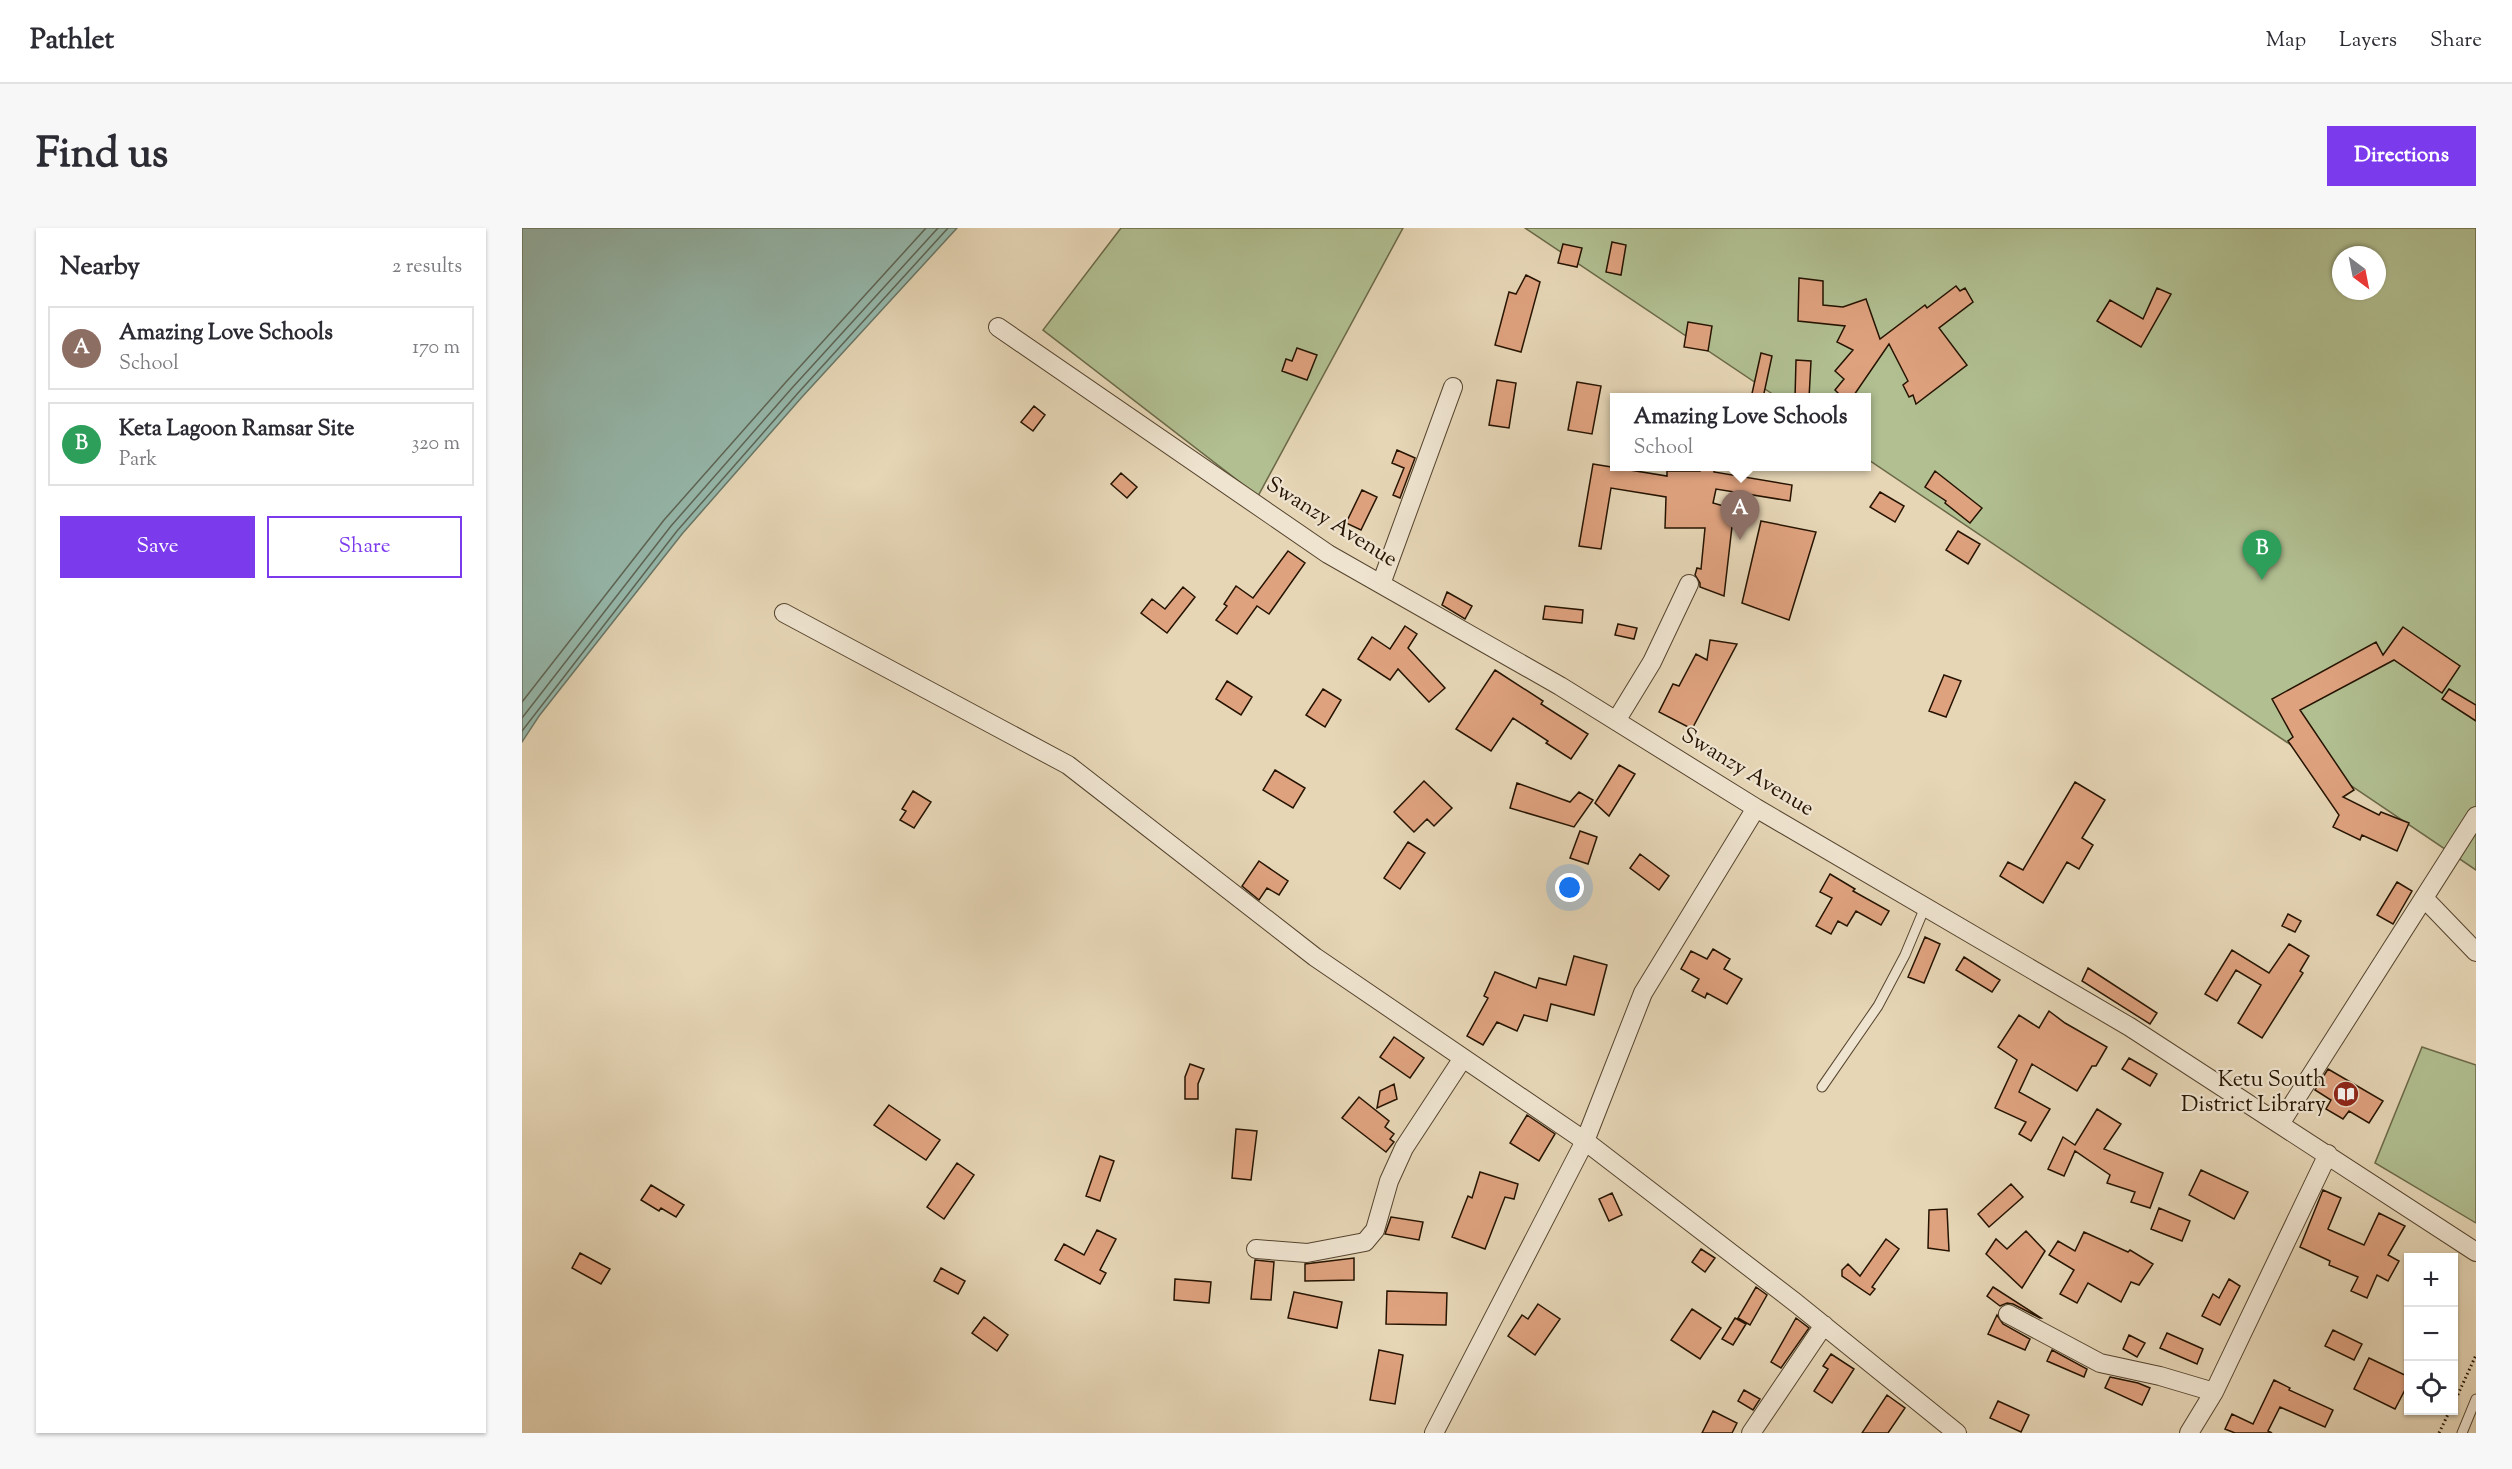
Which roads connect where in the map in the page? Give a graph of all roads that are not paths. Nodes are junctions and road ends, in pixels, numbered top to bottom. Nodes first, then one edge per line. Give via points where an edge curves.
1 (998, 327) dead end
2 (1453, 387) dead end
3 (1381, 584) junction
4 (1689, 584) dead end
5 (784, 613) dead end
6 (1616, 721) junction
7 (1756, 808) junction
8 (2476, 816) edge
9 (2424, 898) junction
10 (1925, 907) junction
11 (2476, 952) edge
12 (1463, 1058) junction
13 (1822, 1087) dead end
14 (2280, 1124) junction
15 (1585, 1141) junction
16 (2328, 1155) junction
17 (1256, 1250) dead end
18 (2476, 1252) edge
19 (2008, 1314) dead end
20 (1824, 1325) junction
21 (2214, 1392) junction
22 (2476, 1399) edge
23 (1434, 1433) edge
24 (1751, 1433) edge
25 (1957, 1433) edge
26 (2189, 1433) edge
27 (2462, 1433) edge

1 - 3 street, Swanzy Avenue via 1328,554
2 - 3 street
3 - 6 street, Swanzy Avenue
4 - 6 street via 1652,662
5 - 12 street via 1068,765 1315,957
6 - 7 street, Swanzy Avenue
7 - 10 street, Swanzy Avenue
7 - 15 street via 1643,993
8 - 9 street
9 - 11 street
9 - 14 street
10 - 13 lane via 1878,1006
10 - 14 street, Swanzy Avenue via 2130,1027
12 - 15 street
12 - 17 street via 1404,1148 1389,1181 1375,1230 1365,1242 1307,1253
14 - 16 street, Swanzy Avenue
15 - 20 street
15 - 23 street
16 - 18 street, Swanzy Avenue
16 - 21 street
19 - 21 street via 2100,1363
20 - 24 street
20 - 25 street
21 - 26 street
22 - 27 lane

